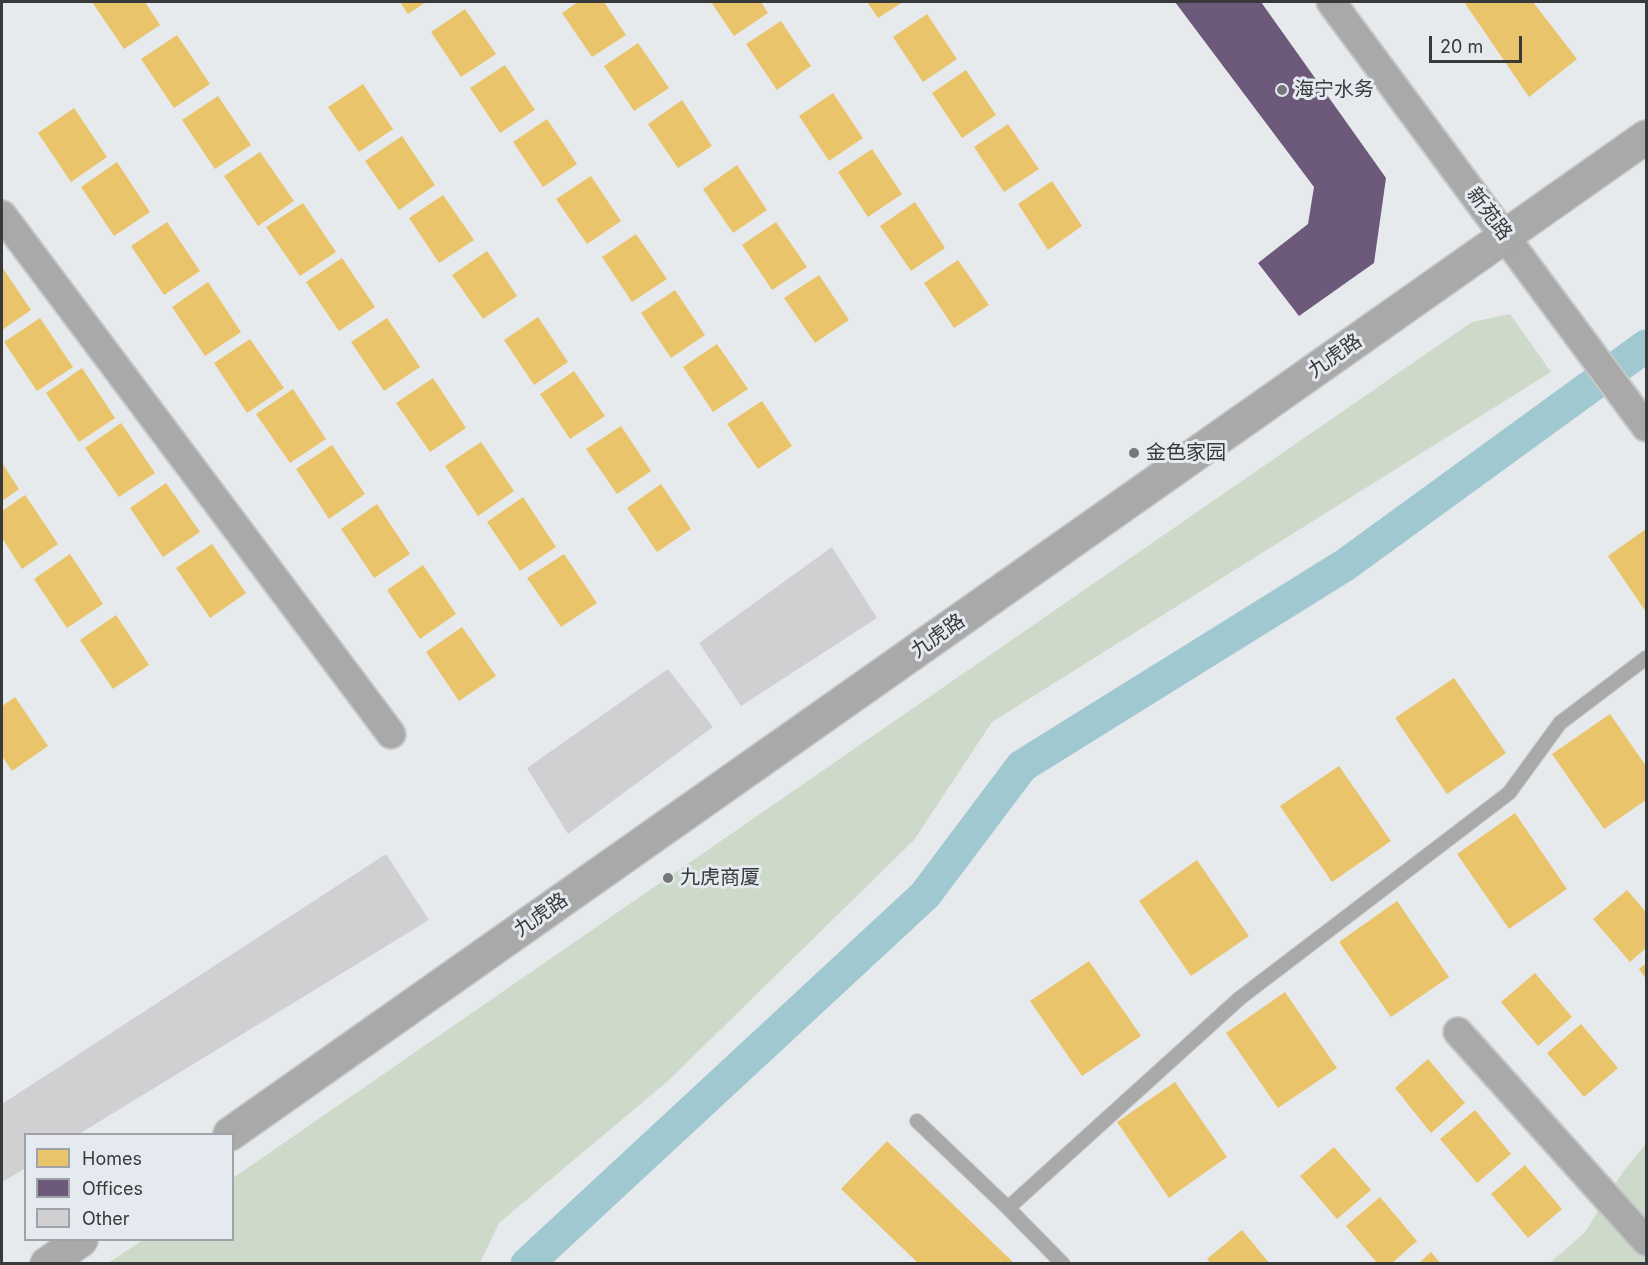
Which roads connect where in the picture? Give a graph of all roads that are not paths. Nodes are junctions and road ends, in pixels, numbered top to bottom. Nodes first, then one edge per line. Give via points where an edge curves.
1 (1331, 2) edge
2 (1647, 137) edge
3 (2, 215) edge
4 (1505, 236) junction
5 (1647, 427) edge
6 (1647, 658) edge
7 (390, 734) dead end
8 (1458, 1032) dead end
9 (917, 1121) dead end
10 (231, 1133) edge
11 (1008, 1208) junction
12 (1641, 1234) edge
13 (78, 1241) edge
14 (47, 1263) edge
15 (1063, 1263) edge

1 - 4 street, 新苑路
2 - 4 street, 九虎路
3 - 7 street
4 - 5 street, 新苑路
4 - 10 street, 九虎路
6 - 11 lane via 1560,723 1509,793 1240,998
8 - 12 street
9 - 11 lane
11 - 15 lane
13 - 14 street

